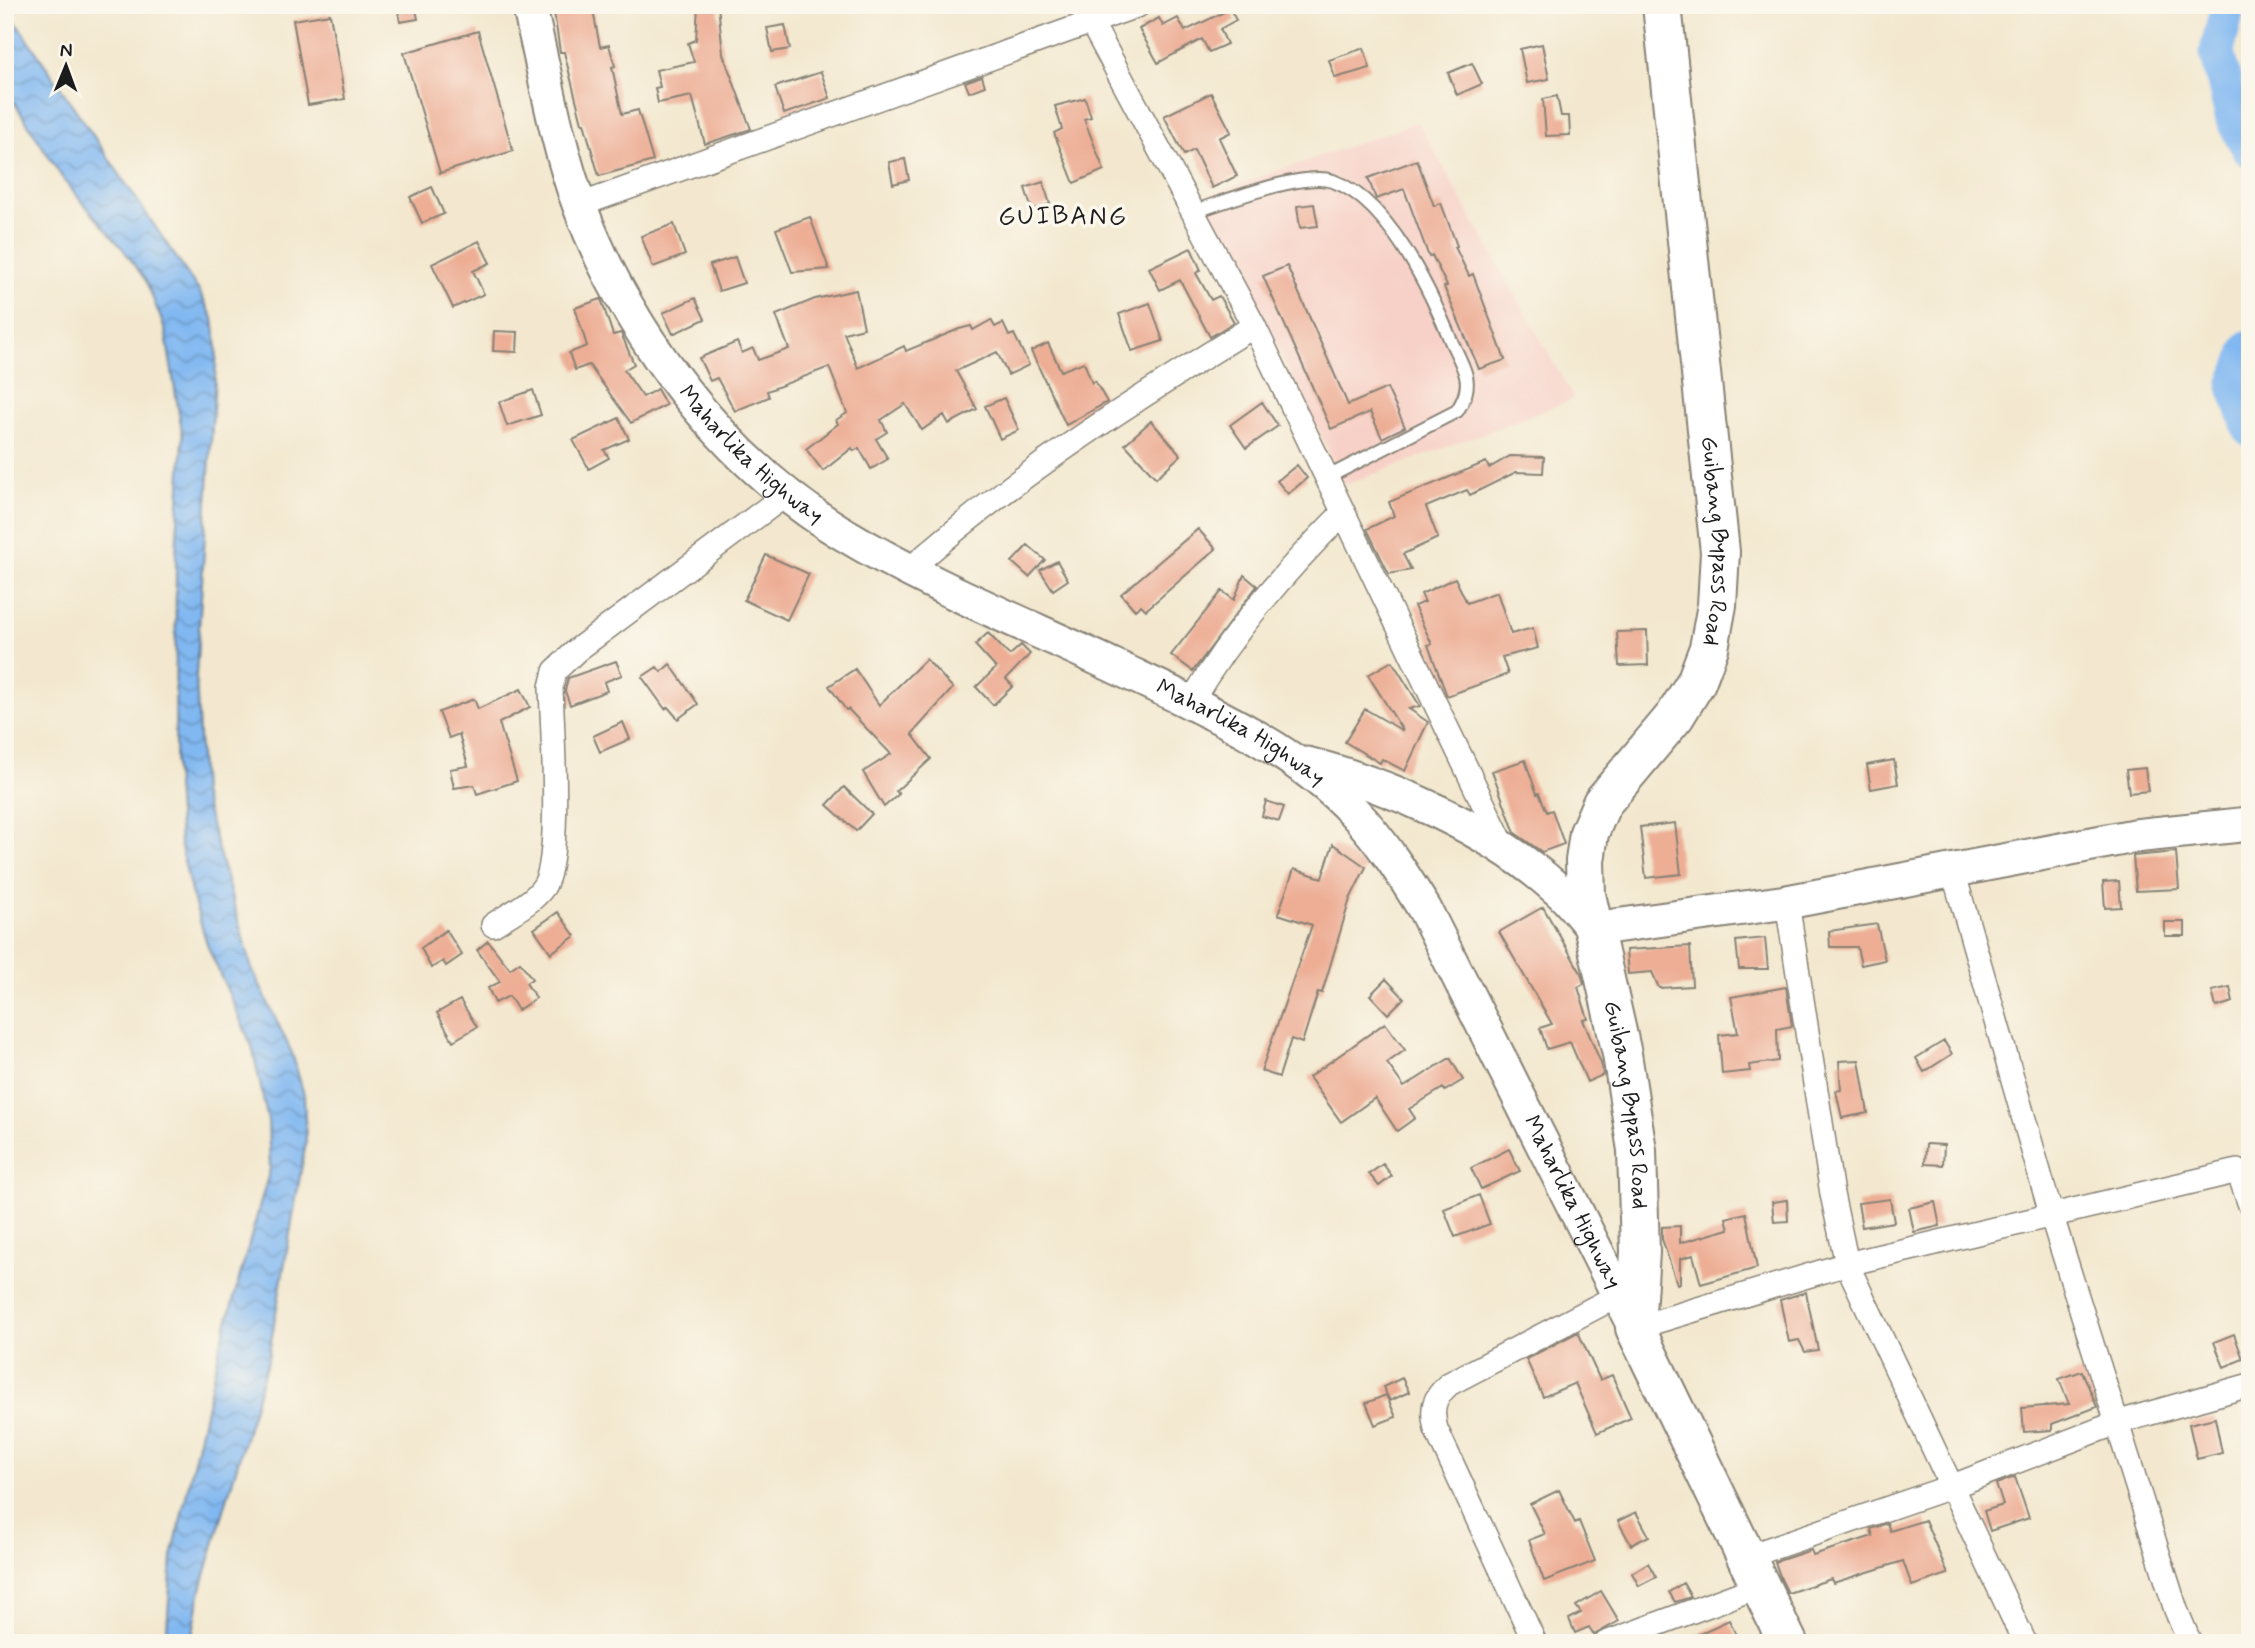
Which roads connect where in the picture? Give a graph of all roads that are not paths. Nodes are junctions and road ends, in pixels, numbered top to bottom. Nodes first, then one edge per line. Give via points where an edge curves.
1 (528, 5) edge
2 (1139, 5) edge
3 (1662, 5) edge
4 (1086, 14) edge
5 (580, 205) junction
6 (1193, 212) junction
7 (1254, 326) junction
8 (1326, 478) junction
9 (788, 493) junction
10 (1343, 513) junction
11 (909, 570) junction
12 (1191, 702) junction
13 (1294, 761) junction
14 (2250, 824) edge
15 (1505, 849) junction
16 (1953, 872) junction
17 (1787, 902) junction
18 (493, 925) dead end
19 (1593, 929) junction
20 (2250, 1205) edge
21 (2052, 1217) junction
22 (1847, 1264) junction
23 (1627, 1312) junction
24 (2250, 1385) edge
25 (2119, 1422) junction
26 (1953, 1486) junction
27 (1753, 1572) junction
28 (1535, 1643) edge
29 (1606, 1643) edge
30 (1788, 1643) edge
31 (2025, 1643) edge
32 (2190, 1643) edge

1 - 5 main road, Maharlika Highway
2 - 4 street
3 - 19 highway, Guibang Bypass Road via 1720,552 1717,605 1709,648 1696,682 1675,716 1609,792 1589,833 1586,895
4 - 5 street
4 - 6 street
5 - 9 main road, Maharlika Highway via 621,295 669,368 725,436
6 - 7 street
6 - 8 lane via 1309,179 1331,180 1357,196 1396,237 1438,311 1466,376 1464,399 1457,411
7 - 8 street
7 - 11 street via 1045,459 963,521
8 - 10 street
9 - 11 main road, Maharlika Highway via 839,531
9 - 18 street via 555,671 551,687 550,868 536,896
10 - 12 street via 1262,598
10 - 15 street
11 - 12 main road, Maharlika Highway
12 - 13 main road, Maharlika Highway
13 - 15 main road via 1356,777
13 - 23 main road, Maharlika Highway via 1354,812 1425,910
14 - 16 main road via 2134,836
15 - 19 main road via 1558,890
16 - 17 main road
16 - 21 street
17 - 19 main road
17 - 22 street
19 - 23 highway, Guibang Bypass Road via 1622,1054 1637,1150 1640,1252
20 - 21 street via 2238,1171
21 - 22 street
21 - 25 street
22 - 23 street
22 - 26 street
23 - 27 highway, Maharlika Highway
23 - 28 street via 1449,1384 1436,1395 1432,1411 1436,1429
24 - 25 street
25 - 26 street
25 - 32 street
26 - 27 street
26 - 31 street
27 - 29 street
27 - 30 highway, Maharlika Highway

